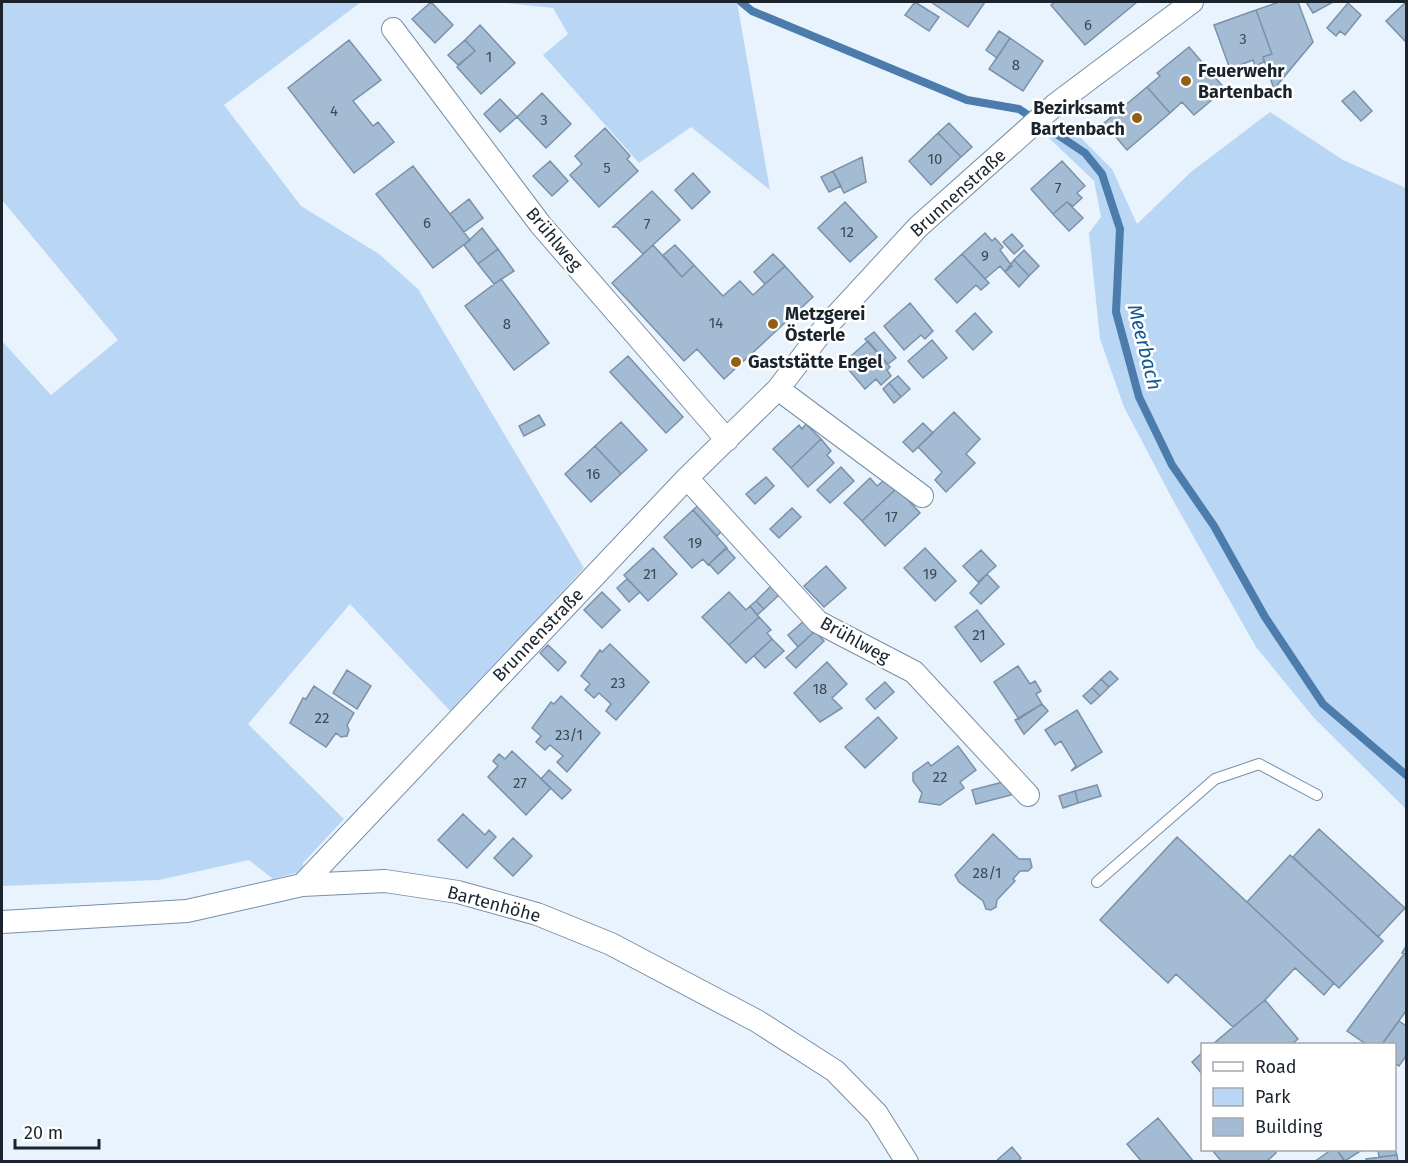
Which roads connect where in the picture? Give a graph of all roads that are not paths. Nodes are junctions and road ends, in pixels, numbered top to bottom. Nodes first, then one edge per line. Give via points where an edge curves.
1 (1192, 2) edge
2 (393, 29) dead end
3 (778, 388) junction
4 (727, 440) junction
5 (687, 478) junction
6 (922, 496) dead end
7 (1028, 795) dead end
8 (1317, 795) dead end
9 (1097, 882) dead end
10 (302, 885) junction
11 (2, 922) edge
12 (907, 1161) edge

1 - 3 street, Brunnenstraße via 1056,104 918,227 823,330
2 - 4 street, Brühlweg via 540,224
3 - 4 street, Brunnenstraße
3 - 6 street
4 - 5 street, Brunnenstraße
5 - 7 street, Brühlweg via 818,622 914,672
5 - 10 street, Brunnenstraße
8 - 9 lane via 1259,764 1215,779
10 - 11 street, Bartenhöhe via 187,911
10 - 12 street, Bartenhöhe via 385,881 458,892 537,914 611,944 758,1021 835,1071 876,1114

